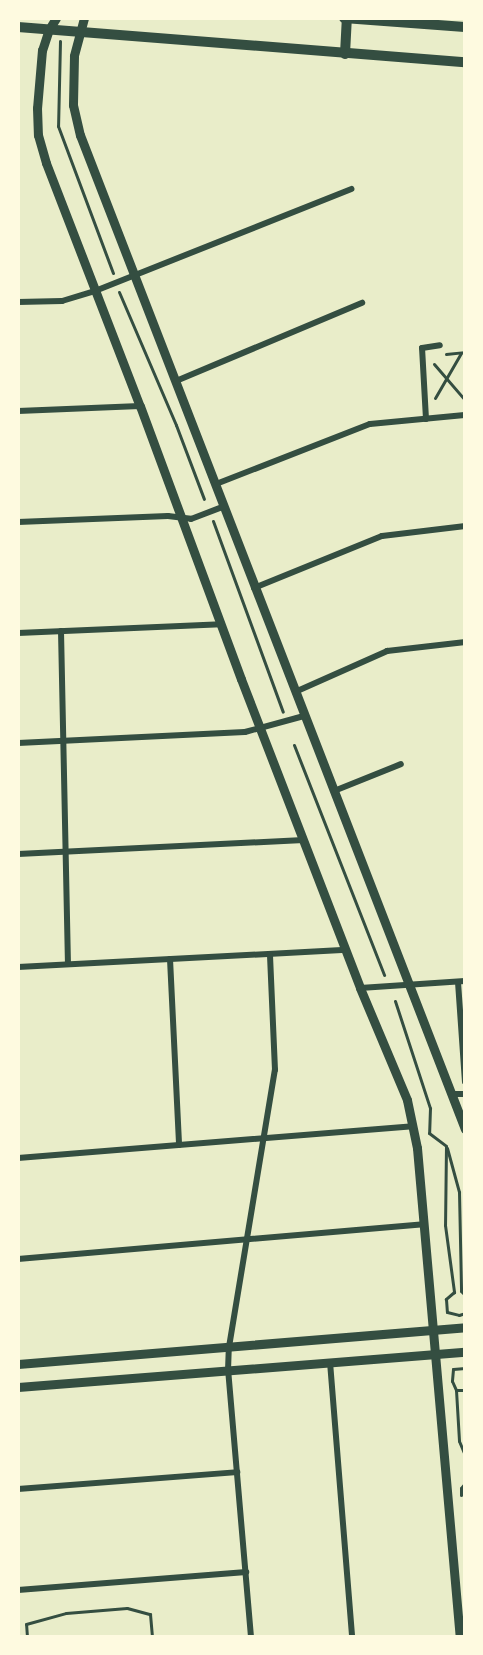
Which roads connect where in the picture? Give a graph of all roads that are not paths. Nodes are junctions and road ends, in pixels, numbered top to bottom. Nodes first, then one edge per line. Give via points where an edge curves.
1 (56, 18) edge
2 (84, 18) edge
3 (346, 18) edge
4 (18, 27) edge
5 (465, 27) edge
6 (49, 29) junction
7 (79, 33) junction
8 (345, 54) junction
9 (465, 62) edge
10 (351, 189) dead end
11 (134, 276) junction
12 (95, 291) junction
13 (18, 302) edge
14 (362, 303) dead end
15 (440, 345) dead end
16 (176, 381) junction
17 (140, 406) junction
18 (18, 411) edge
19 (465, 416) edge
20 (426, 418) junction
21 (216, 484) junction
22 (225, 506) junction
23 (182, 518) junction
24 (18, 522) edge
25 (465, 526) edge
26 (254, 588) junction
27 (221, 624) junction
28 (60, 631) junction
29 (18, 633) edge
30 (465, 642) edge
31 (295, 692) junction
32 (304, 716) junction
33 (261, 729) junction
34 (63, 741) junction
35 (18, 743) edge
36 (401, 764) dead end
37 (334, 791) junction
38 (304, 840) junction
39 (66, 851) junction
40 (18, 854) edge
41 (348, 950) junction
42 (270, 954) junction
43 (170, 959) junction
44 (68, 964) junction
45 (18, 967) edge
46 (462, 981) edge
47 (411, 986) junction
48 (360, 988) junction
49 (465, 1082) edge
50 (453, 1094) junction
51 (465, 1094) edge
52 (413, 1126) junction
53 (465, 1129) edge
54 (263, 1138) junction
55 (179, 1145) junction
56 (18, 1158) edge
57 (423, 1224) junction
58 (246, 1239) junction
59 (18, 1259) edge
60 (465, 1327) edge
61 (434, 1329) junction
62 (229, 1347) junction
63 (465, 1352) edge
64 (435, 1354) junction
65 (330, 1362) junction
66 (18, 1364) edge
67 (228, 1371) junction
68 (18, 1387) edge
69 (237, 1472) junction
70 (18, 1489) edge
71 (246, 1572) junction
72 (18, 1590) edge
73 (251, 1637) edge
74 (352, 1637) edge
75 (460, 1637) edge

1 - 6 street
2 - 7 street
3 - 5 main road
3 - 8 main road
4 - 6 main road
6 - 7 main road
6 - 12 street via 42,50 38,135
7 - 8 main road
7 - 11 street via 74,57 74,116
8 - 9 main road
10 - 11 street
11 - 12 street
11 - 16 street
12 - 13 street via 62,301
12 - 17 street
14 - 16 street
15 - 20 street via 422,348
16 - 21 street
17 - 18 street
17 - 23 street
19 - 20 street
20 - 21 street via 370,424
21 - 22 street
22 - 23 street via 191,519
22 - 26 street
23 - 24 street
23 - 27 street
25 - 26 street via 382,536
26 - 31 street
27 - 28 street
27 - 33 street
28 - 29 street
28 - 34 street
30 - 31 street via 387,651
31 - 32 street
32 - 33 street
32 - 37 street
33 - 34 street
33 - 38 street
34 - 35 street
34 - 39 street
36 - 37 street
37 - 47 street
38 - 39 street
38 - 41 street
39 - 40 street
39 - 44 street
41 - 42 street
41 - 48 street
42 - 43 street
42 - 54 street via 275,1057
43 - 44 street
43 - 55 street
44 - 45 street
46 - 47 street
46 - 49 street
47 - 48 street
47 - 50 street
48 - 52 street via 407,1100
50 - 51 street
50 - 53 street
52 - 54 street
52 - 57 street
54 - 55 street
54 - 58 street
55 - 56 street
57 - 58 street
57 - 61 street
58 - 59 street
58 - 62 street
60 - 61 street
61 - 62 street
61 - 64 street
62 - 66 street
62 - 67 street
63 - 64 street
64 - 65 street
64 - 75 street
65 - 67 street
65 - 74 street
67 - 68 street
67 - 69 street
69 - 70 street
69 - 71 street
71 - 72 street
71 - 73 street

